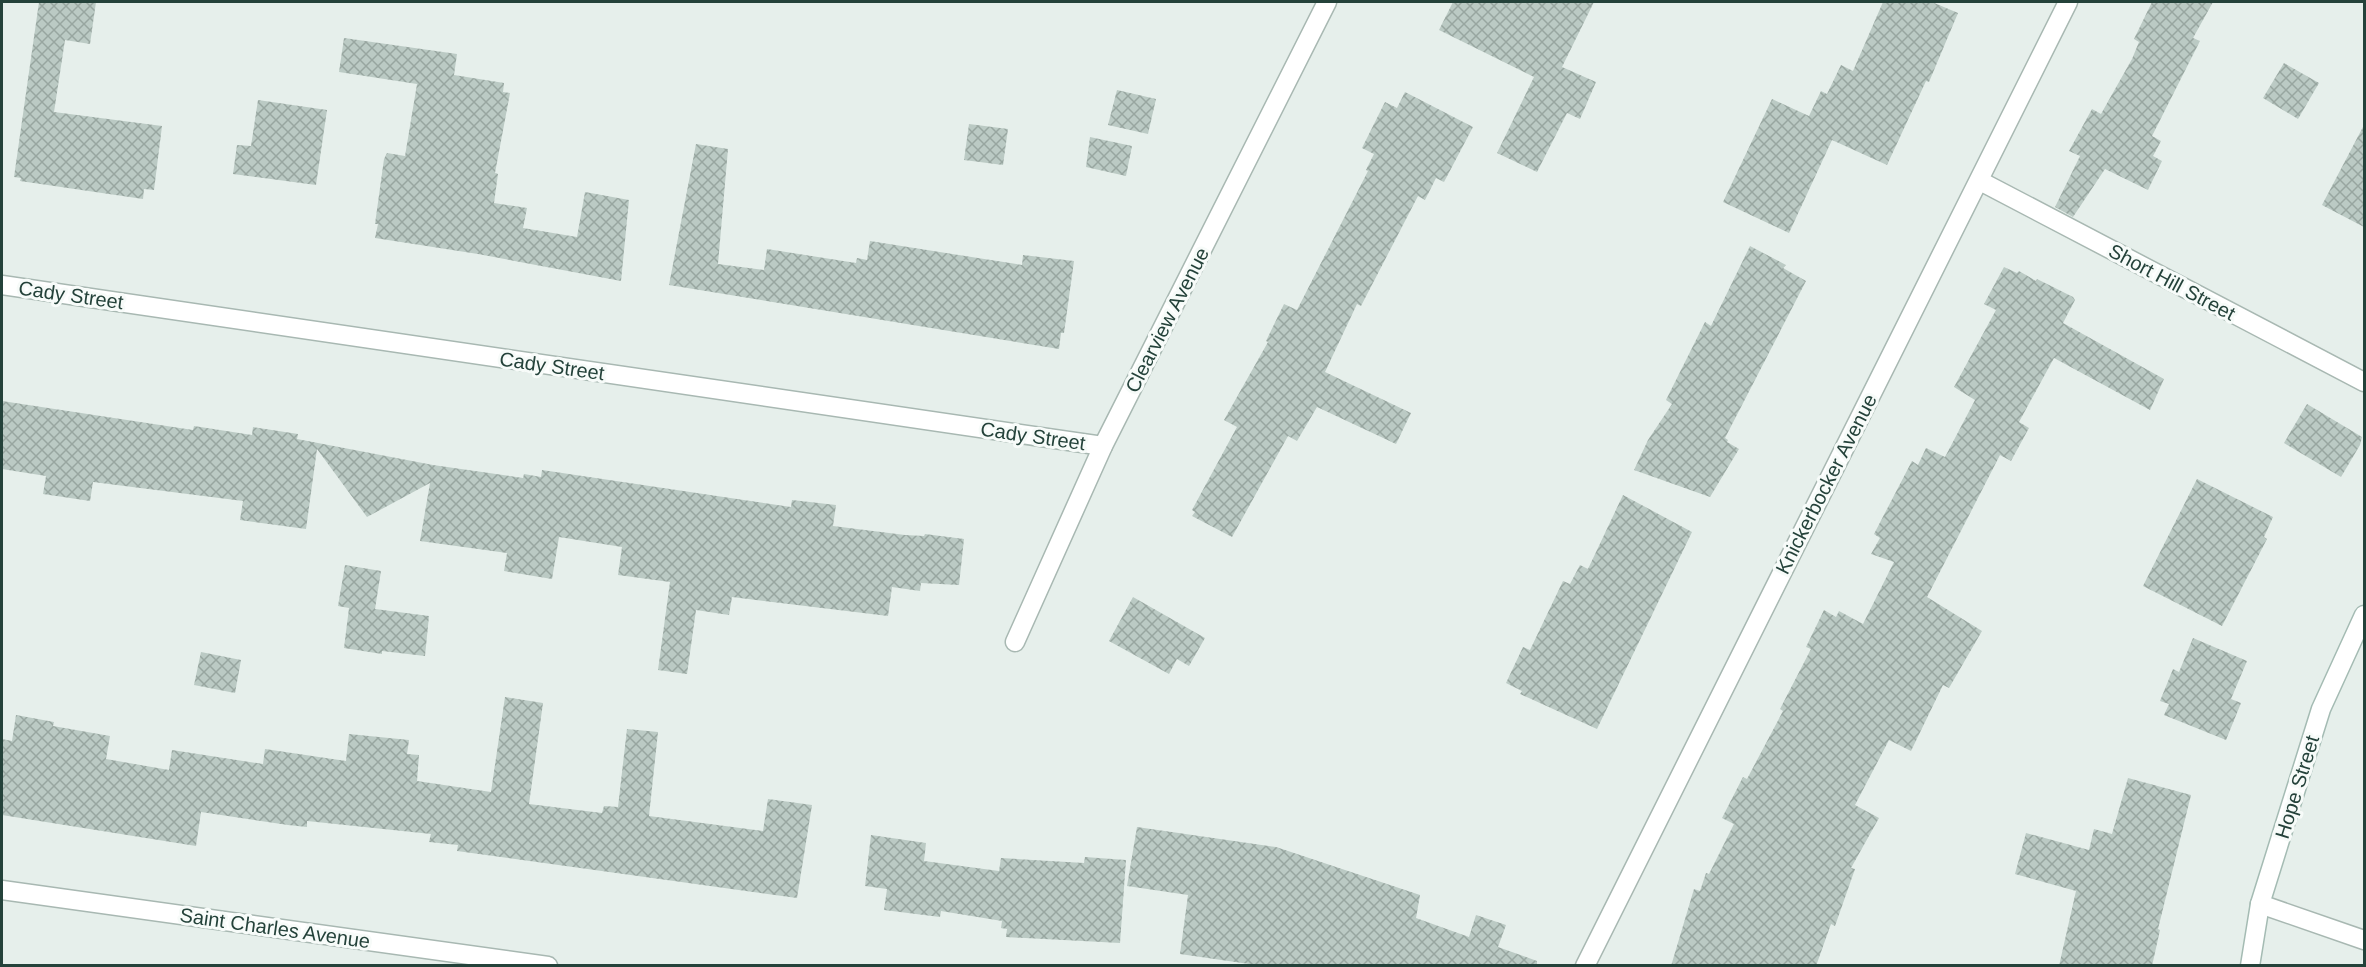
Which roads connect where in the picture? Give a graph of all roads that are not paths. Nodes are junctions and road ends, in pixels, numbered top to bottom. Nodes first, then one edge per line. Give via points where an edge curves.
1 (1327, 2) edge
2 (2068, 2) edge
3 (1980, 181) junction
4 (2, 285) edge
5 (2364, 382) edge
6 (1103, 446) junction
7 (2364, 615) edge
8 (1015, 642) dead end
9 (2, 890) edge
10 (2260, 904) junction
11 (2364, 940) edge
12 (548, 966) edge
13 (1585, 966) edge
14 (2250, 966) edge

1 - 6 street, Clearview Avenue
2 - 3 street, Knickerbocker Avenue
3 - 5 street, Short Hill Street
3 - 13 street, Knickerbocker Avenue
4 - 6 street, Cady Street
6 - 8 street, Clearview Avenue
7 - 10 street, Hope Street via 2321,710
9 - 12 street, Saint Charles Avenue
10 - 11 street
10 - 14 street, Hope Street

